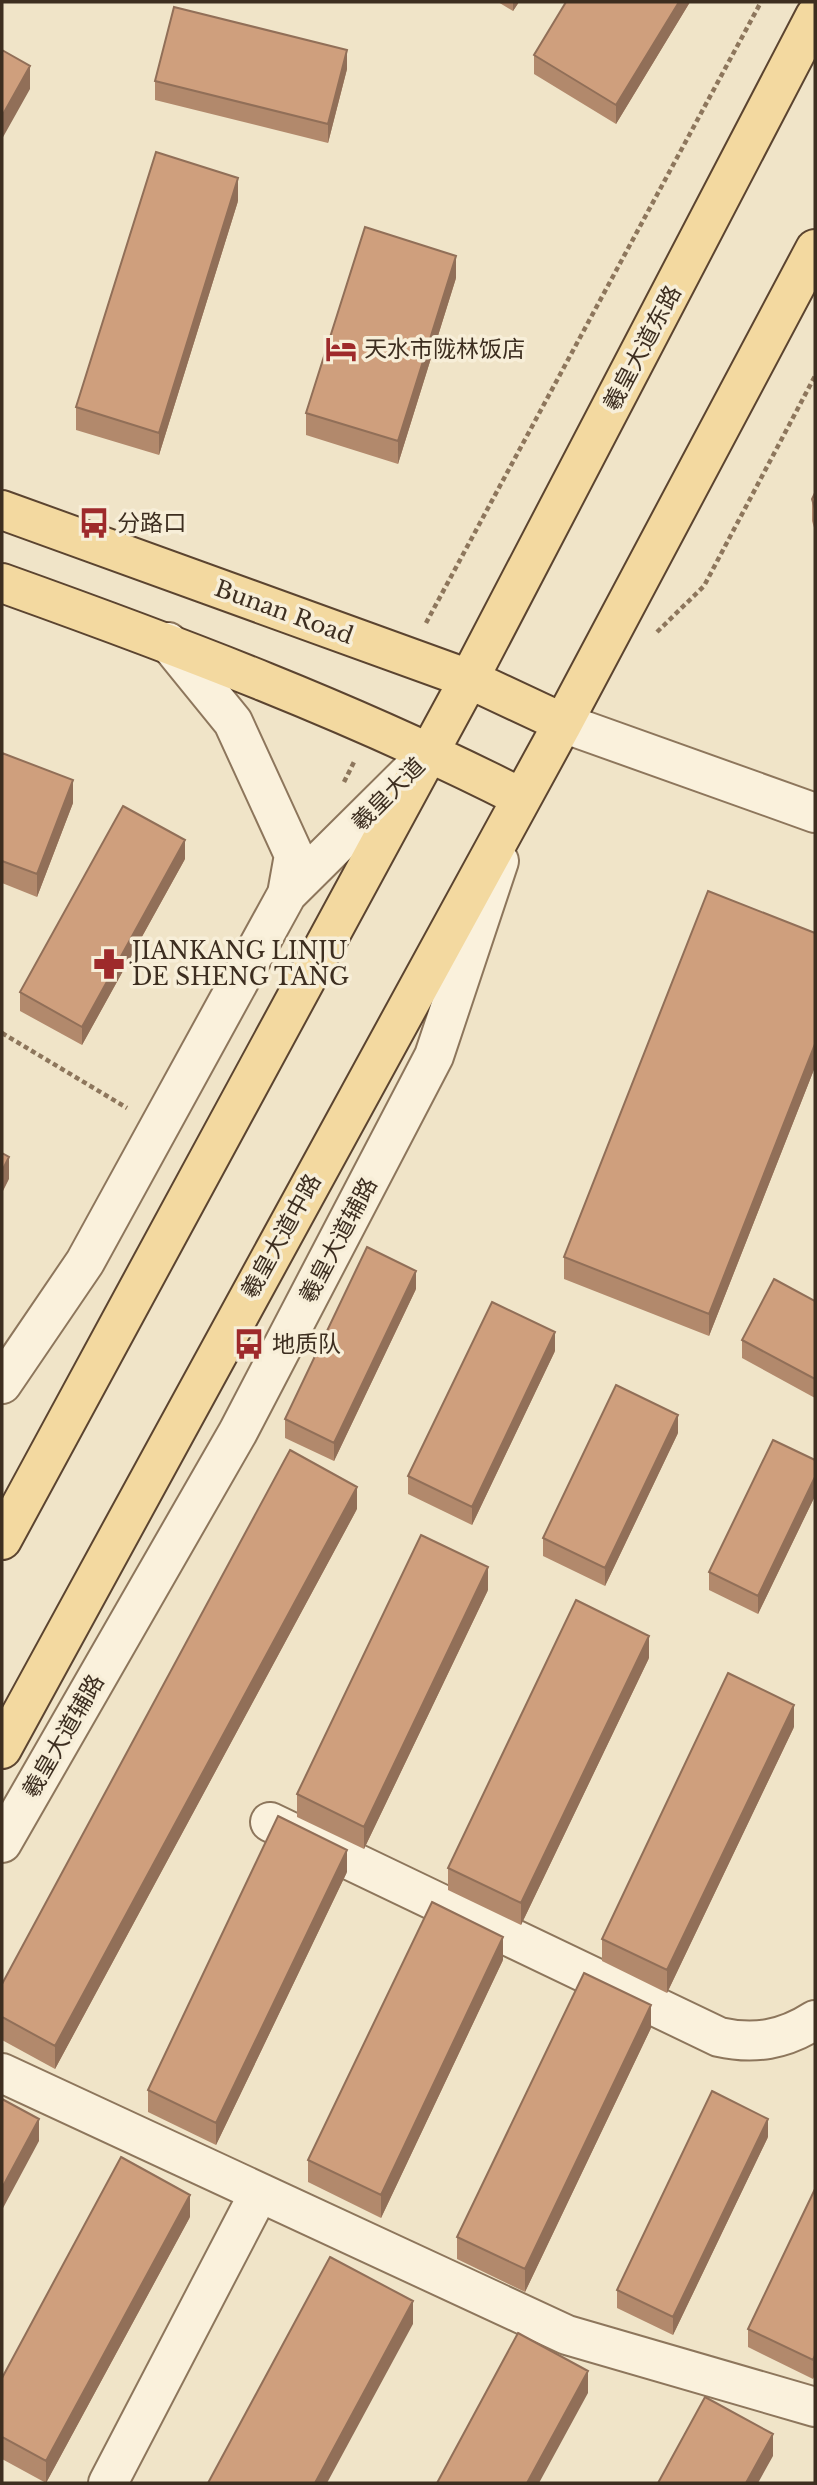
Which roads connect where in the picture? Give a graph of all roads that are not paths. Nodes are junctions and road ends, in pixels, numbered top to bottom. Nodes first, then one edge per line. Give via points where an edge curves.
1 (815, 16) edge
2 (815, 248) edge
3 (2, 510) edge
4 (2, 583) edge
5 (168, 642) junction
6 (469, 679) junction
7 (563, 723) junction
8 (430, 751) junction
9 (520, 797) junction
10 (815, 813) edge
11 (287, 894) junction
12 (2, 1384) edge
13 (2, 1540) edge
14 (2, 1749) edge
15 (270, 1822) dead end
16 (2, 1843) edge
17 (815, 2020) edge
18 (2, 2073) edge
19 (259, 2193) junction
20 (815, 2407) edge
21 (108, 2483) edge

1 - 6 main road, 羲皇大道东路
2 - 7 main road
3 - 6 main road, Bunan Road
4 - 5 main road
5 - 8 main road
5 - 11 street via 233,722 294,855
6 - 7 main road, Bunan Road
6 - 8 main road, 羲皇大道
7 - 9 main road
7 - 10 street
8 - 9 main road
8 - 11 street, 羲皇大道
8 - 13 main road
9 - 14 main road, 羲皇大道中路
9 - 16 street, 羲皇大道辅路 via 434,1056 238,1432
11 - 12 street via 85,1262
15 - 17 street via 719,2037 738,2041 778,2038
18 - 19 street
19 - 20 street via 567,2335
19 - 21 street

